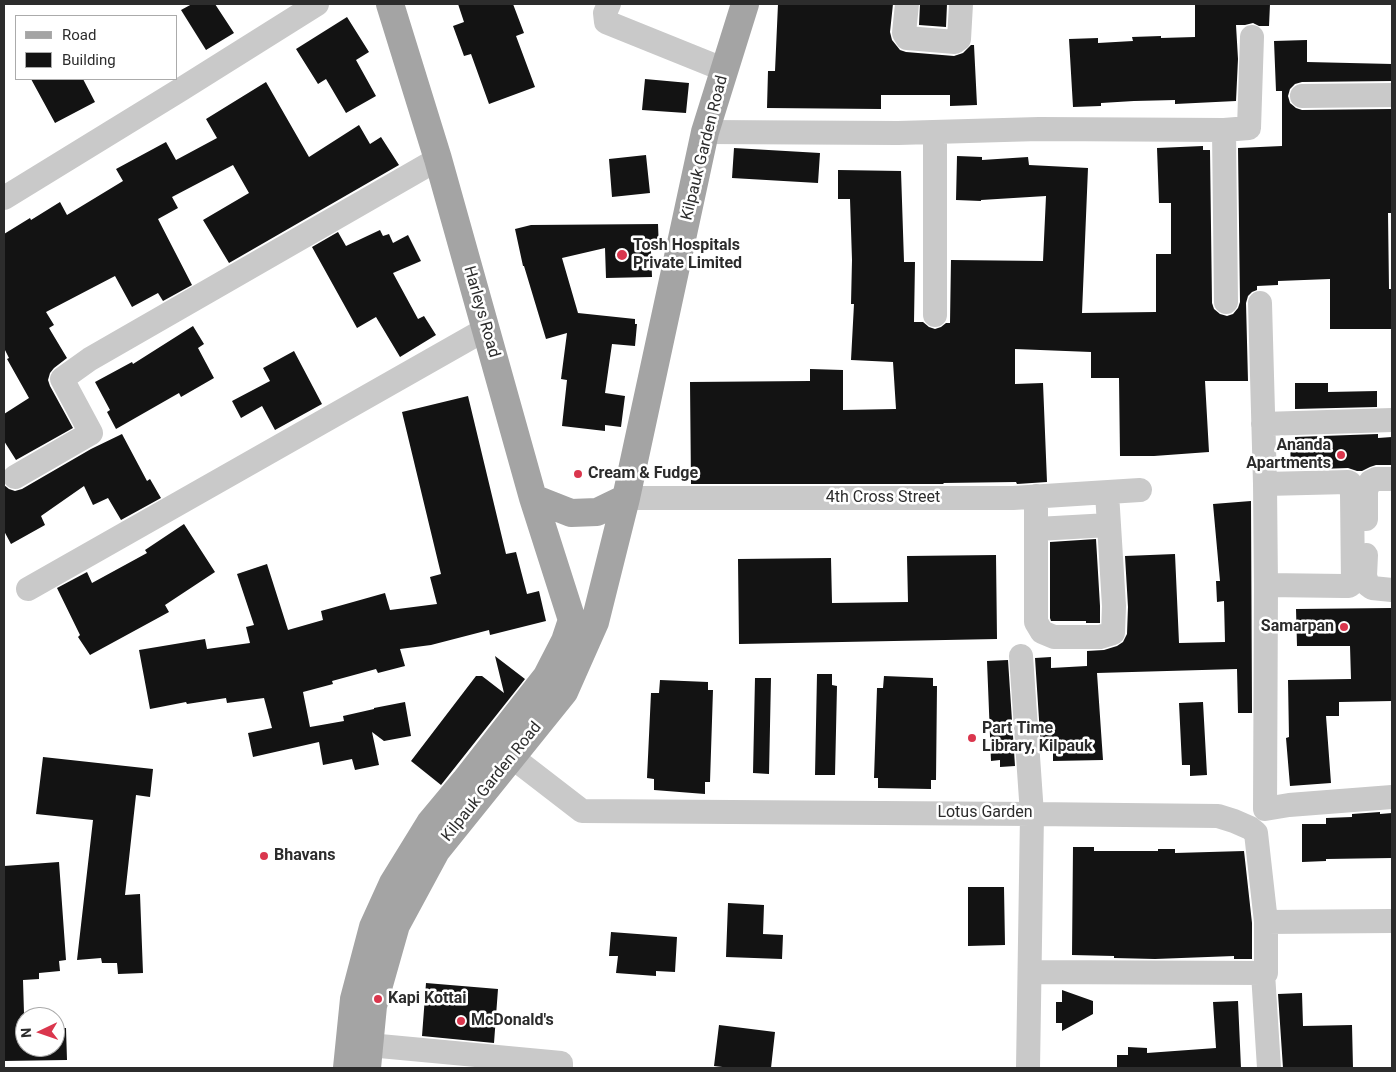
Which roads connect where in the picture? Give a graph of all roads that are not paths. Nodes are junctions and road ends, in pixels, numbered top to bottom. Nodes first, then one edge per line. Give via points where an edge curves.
1 (317, 4) edge
2 (390, 4) edge
3 (609, 4) edge
4 (746, 4) edge
5 (907, 4) edge
6 (961, 4) edge
7 (1252, 37) dead end
8 (725, 70) junction
9 (1392, 95) edge
10 (1302, 96) dead end
11 (1224, 130) junction
12 (706, 132) junction
13 (935, 132) junction
14 (438, 158) junction
15 (4, 198) edge
16 (1226, 302) dead end
17 (1260, 303) dead end
18 (935, 315) dead end
19 (486, 329) junction
20 (1392, 420) edge
21 (1263, 424) junction
22 (15, 477) dead end
23 (1392, 479) edge
24 (1265, 484) junction
25 (1140, 490) dead end
26 (1107, 493) junction
27 (1036, 496) junction
28 (533, 498) junction
29 (626, 498) junction
30 (1109, 525) junction
31 (1036, 529) junction
32 (1266, 585) junction
33 (28, 589) dead end
34 (1392, 590) edge
35 (1021, 656) dead end
36 (512, 757) junction
37 (1392, 797) edge
38 (1032, 814) junction
39 (1392, 921) edge
40 (1266, 922) junction
41 (1030, 972) junction
42 (1263, 973) junction
43 (368, 1057) edge
44 (347, 1068) edge
45 (561, 1068) edge
46 (1028, 1068) edge
47 (1269, 1068) edge

1 - 15 street
2 - 14 main road, Harleys Road
3 - 8 street via 606,22
4 - 8 main road, Kilpauk Garden Road
5 - 6 street via 904,33 907,38 955,42 959,39
7 - 11 street via 1249,128
8 - 12 main road, Kilpauk Garden Road
9 - 10 street
11 - 13 street
11 - 16 street
12 - 13 street
12 - 29 main road, Kilpauk Garden Road
13 - 18 street
14 - 19 main road, Harleys Road
14 - 22 street via 90,359 62,379 91,433
17 - 21 street
19 - 28 main road, Harleys Road
19 - 33 street
20 - 21 street
21 - 24 street
23 - 34 street via 1376,479 1366,490 1366,576 1372,588
24 - 32 street
24 - 32 street via 1350,483 1353,583 1349,586
25 - 26 street, 4th Cross Street
26 - 27 street, 4th Cross Street
26 - 30 street
27 - 29 street, 4th Cross Street
27 - 31 street
28 - 29 main road via 571,513 597,512
28 - 44 main road, Harleys Road via 572,620 546,676 430,822 393,883 373,927 354,999
29 - 36 main road, Kilpauk Garden Road via 595,622 564,692
30 - 31 street
30 - 31 street via 1114,606 1112,633 1100,637 1054,637 1042,632 1036,622
32 - 37 street via 1265,809
35 - 38 street
36 - 38 street, Lotus Garden via 582,811
36 - 43 main road, Kilpauk Garden Road via 436,851 396,925 373,1006
38 - 40 street, Lotus Garden via 1218,816 1242,824 1256,833
38 - 41 street
39 - 40 street
40 - 42 street via 1266,973
41 - 42 street
41 - 46 street
42 - 47 street
43 - 45 street via 561,1064

